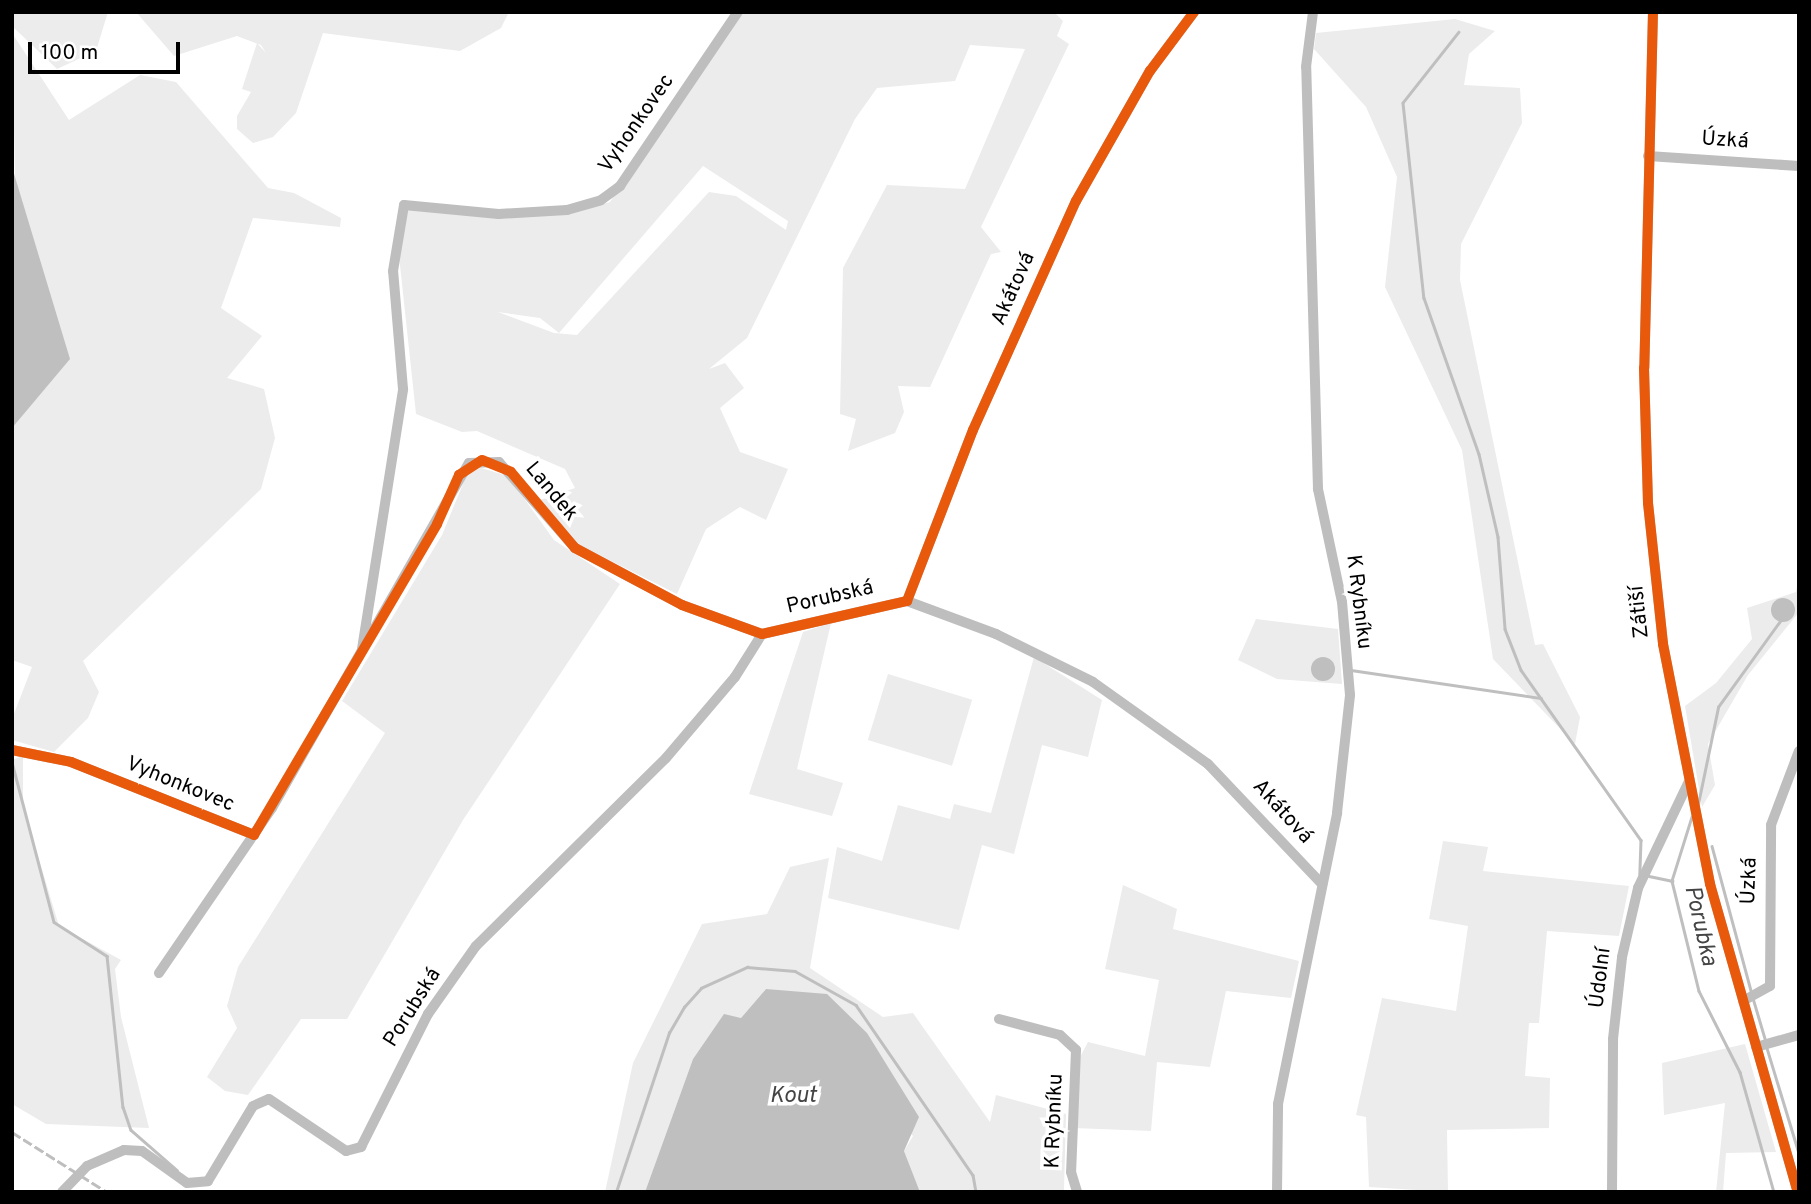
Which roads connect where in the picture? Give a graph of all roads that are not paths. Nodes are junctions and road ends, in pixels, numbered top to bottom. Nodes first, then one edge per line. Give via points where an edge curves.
1 (738, 12) edge
2 (1194, 12) edge
3 (1313, 12) edge
4 (1653, 12) edge
5 (1648, 156) junction
6 (1799, 166) edge
7 (907, 601) junction
8 (762, 634) junction
9 (361, 655) junction
10 (12, 750) edge
11 (1799, 751) edge
12 (1689, 783) junction
13 (254, 835) junction
14 (1322, 884) junction
15 (159, 973) dead end
16 (1743, 1001) junction
17 (999, 1019) dead end
18 (1799, 1035) edge
19 (1756, 1047) junction
20 (62, 1192) edge
21 (1077, 1192) edge
22 (1277, 1192) edge
23 (1612, 1192) edge
24 (1798, 1192) edge

1 - 9 street, Vyhonkovec via 620,186 601,200 568,210 499,214 404,205 393,271 402,389
2 - 7 street, Akátová via 1150,71 1076,201 973,430
3 - 14 street, K Rybníku via 1306,67 1318,489 1340,589 1350,695
4 - 5 street, Zátiší
5 - 6 street, Úzká
5 - 12 street, Zátiší via 1648,503 1663,644
7 - 8 street, Porubská
7 - 14 street, Akátová via 996,634 1093,681 1208,764
8 - 9 street, Landek via 682,605 575,548 511,472 482,460 459,475
8 - 20 street, Porubská via 666,758 476,946 428,1014 361,1147 346,1151 269,1099 253,1106 219,1170 191,1184 142,1151 124,1150 87,1166
9 - 13 street, Vyhonkovec
10 - 13 street, Vyhonkovec via 71,762
11 - 16 street, Úzká via 1771,825 1770,986
12 - 16 street, Zátiší
12 - 23 street, Údolní via 1638,888 1622,957 1613,1040
13 - 15 street, Vyhonkovec
14 - 22 street, K Rybníku via 1278,1104
16 - 19 street, Zátiší
17 - 21 street, K Rybníku via 1060,1035 1076,1050 1071,1172
18 - 19 street
19 - 24 street, Zátiší

